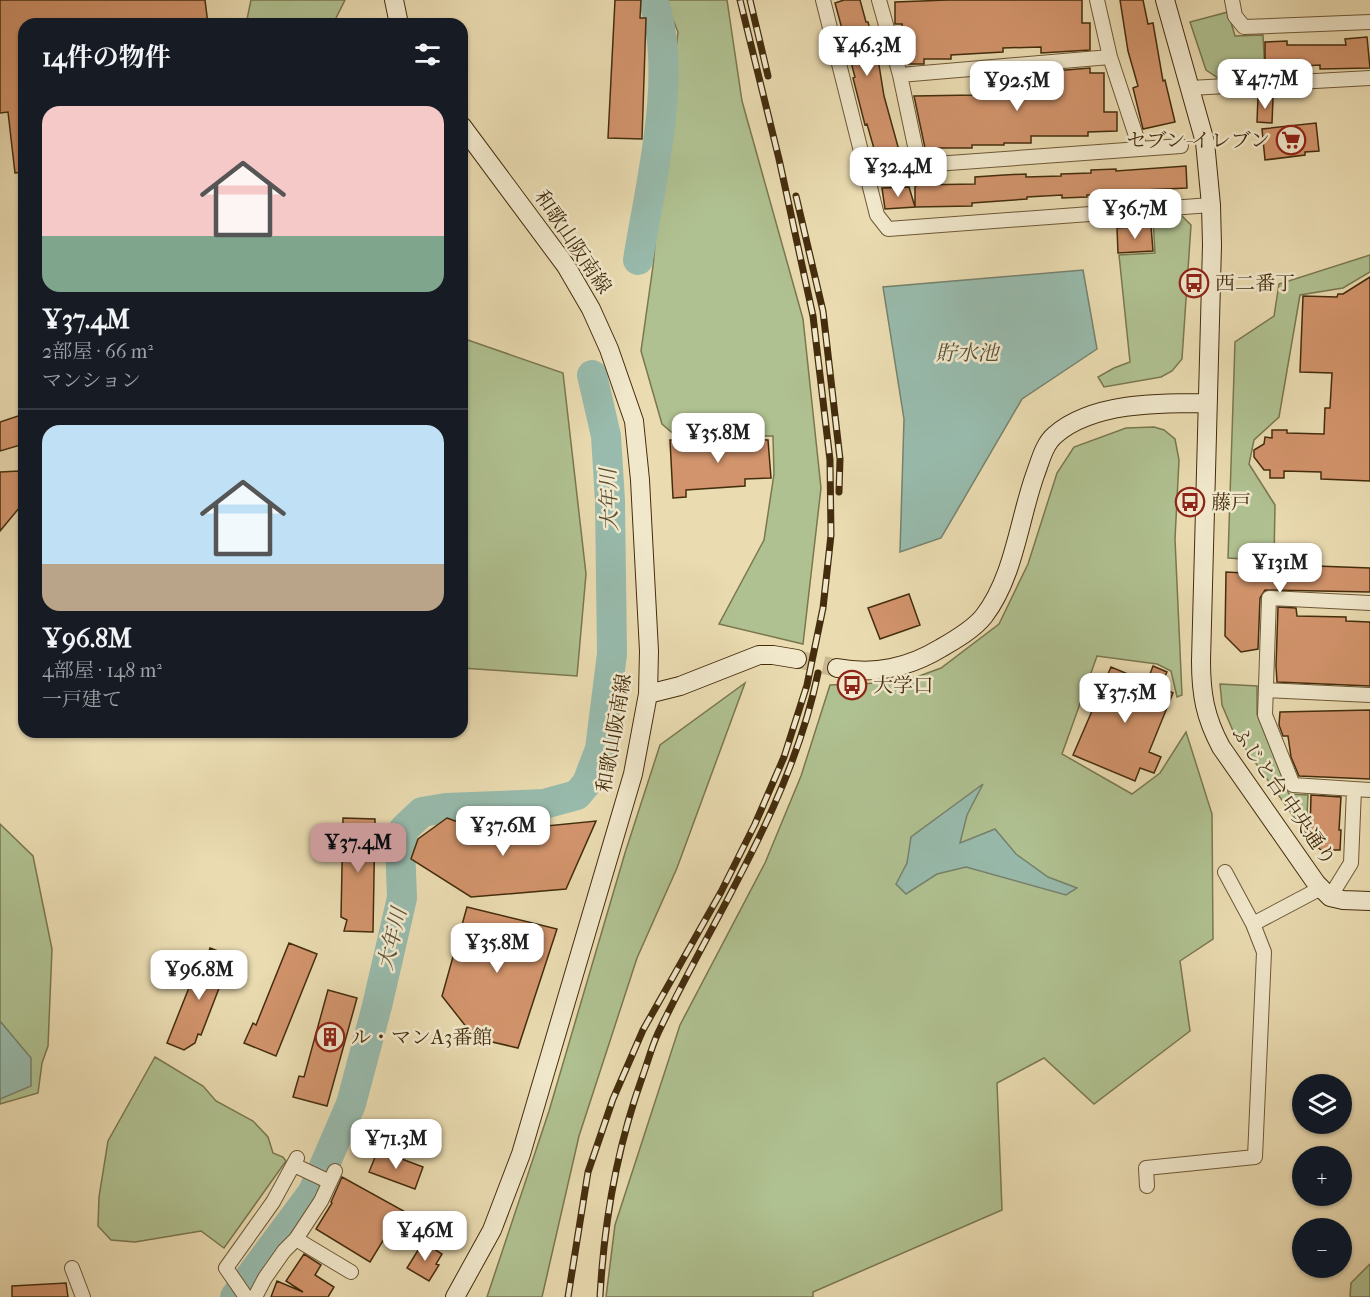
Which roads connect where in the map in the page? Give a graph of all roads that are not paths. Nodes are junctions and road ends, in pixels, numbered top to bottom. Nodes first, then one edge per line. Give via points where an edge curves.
1 (394, 0) edge
2 (823, 0) edge
3 (879, 0) edge
4 (1097, 0) edge
5 (1165, 0) edge
6 (1232, 0) edge
7 (398, 18) edge
8 (1370, 22) edge
9 (1110, 57) junction
10 (900, 75) junction
11 (1370, 78) edge
12 (1190, 88) junction
13 (468, 134) edge
14 (1181, 146) dead end
15 (1140, 148) junction
16 (919, 165) junction
17 (866, 169) junction
18 (1211, 205) junction
19 (1208, 403) junction
20 (1370, 603) edge
21 (797, 659) tunnel mouth
22 (837, 668) tunnel mouth
23 (1266, 690) junction
24 (648, 694) junction
25 (1370, 694) edge
26 (1354, 789) junction
27 (1370, 790) edge
28 (1225, 872) dead end
29 (1326, 892) junction
30 (1370, 901) edge
31 (1253, 924) junction
32 (1147, 1186) dead end
33 (296, 1239) junction
34 (72, 1268) dead end
35 (351, 1272) dead end
36 (83, 1297) edge
37 (246, 1297) edge
38 (255, 1297) edge
39 (455, 1297) edge

1 - 7 street
2 - 17 street
3 - 10 street
4 - 9 street
5 - 12 street, ふじと台 中央通り
6 - 8 street via 1235,16 1244,27
9 - 10 street
9 - 15 street
10 - 16 street
11 - 12 street
12 - 18 street, ふじと台 中央通り via 1205,142
13 - 24 street, 和歌山阪南線 via 566,266 591,309 634,421 649,641
14 - 15 street
15 - 16 street
16 - 17 street
17 - 18 street via 877,215 888,229
18 - 19 street, ふじと台 中央通り
19 - 22 street via 1145,405 1092,414 1072,422 1052,437 1042,455 999,592 984,617 921,660 882,670
19 - 29 street, ふじと台 中央通り via 1201,661 1205,710 1221,747
20 - 23 street via 1269,598
21 - 24 street via 759,655 680,686
23 - 25 street
23 - 26 street via 1265,715 1293,785
24 - 39 street, 和歌山阪南線 via 633,774 521,1154 492,1230
26 - 27 street
26 - 29 street via 1351,862
28 - 31 street
29 - 30 street, ふじと台 中央通り via 1342,900
29 - 31 street
31 - 32 street via 1264,952 1255,1157 1146,1168
33 - 35 street
33 - 37 street via 333,1176 296,1161 273,1202 226,1268
33 - 38 street
34 - 36 street

